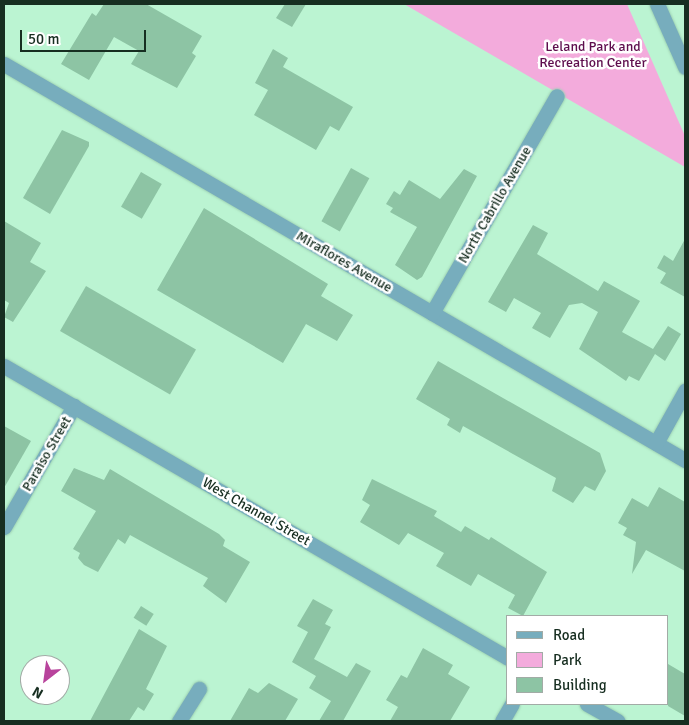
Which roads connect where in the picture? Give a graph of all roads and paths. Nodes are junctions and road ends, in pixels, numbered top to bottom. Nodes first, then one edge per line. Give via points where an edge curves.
1 (657, 4) edge
2 (4, 64) edge
3 (685, 67) edge
4 (557, 96) dead end
5 (432, 313) junction
6 (4, 366) edge
7 (685, 391) edge
8 (74, 406) junction
9 (656, 443) junction
10 (685, 460) edge
11 (4, 527) edge
12 (507, 657) edge
13 (199, 689) dead end
14 (511, 705) edge
15 (589, 705) edge
16 (179, 721) edge
17 (502, 721) edge
18 (618, 721) edge

1 - 3 street
2 - 5 street, Miraflores Avenue
4 - 5 street, North Cabrillo Avenue
5 - 9 street, Miraflores Avenue
6 - 8 street, West Channel Street
7 - 9 street
8 - 11 street, Paraiso Street
8 - 12 street, West Channel Street
9 - 10 street, Miraflores Avenue
13 - 16 street
14 - 17 street
15 - 18 street

